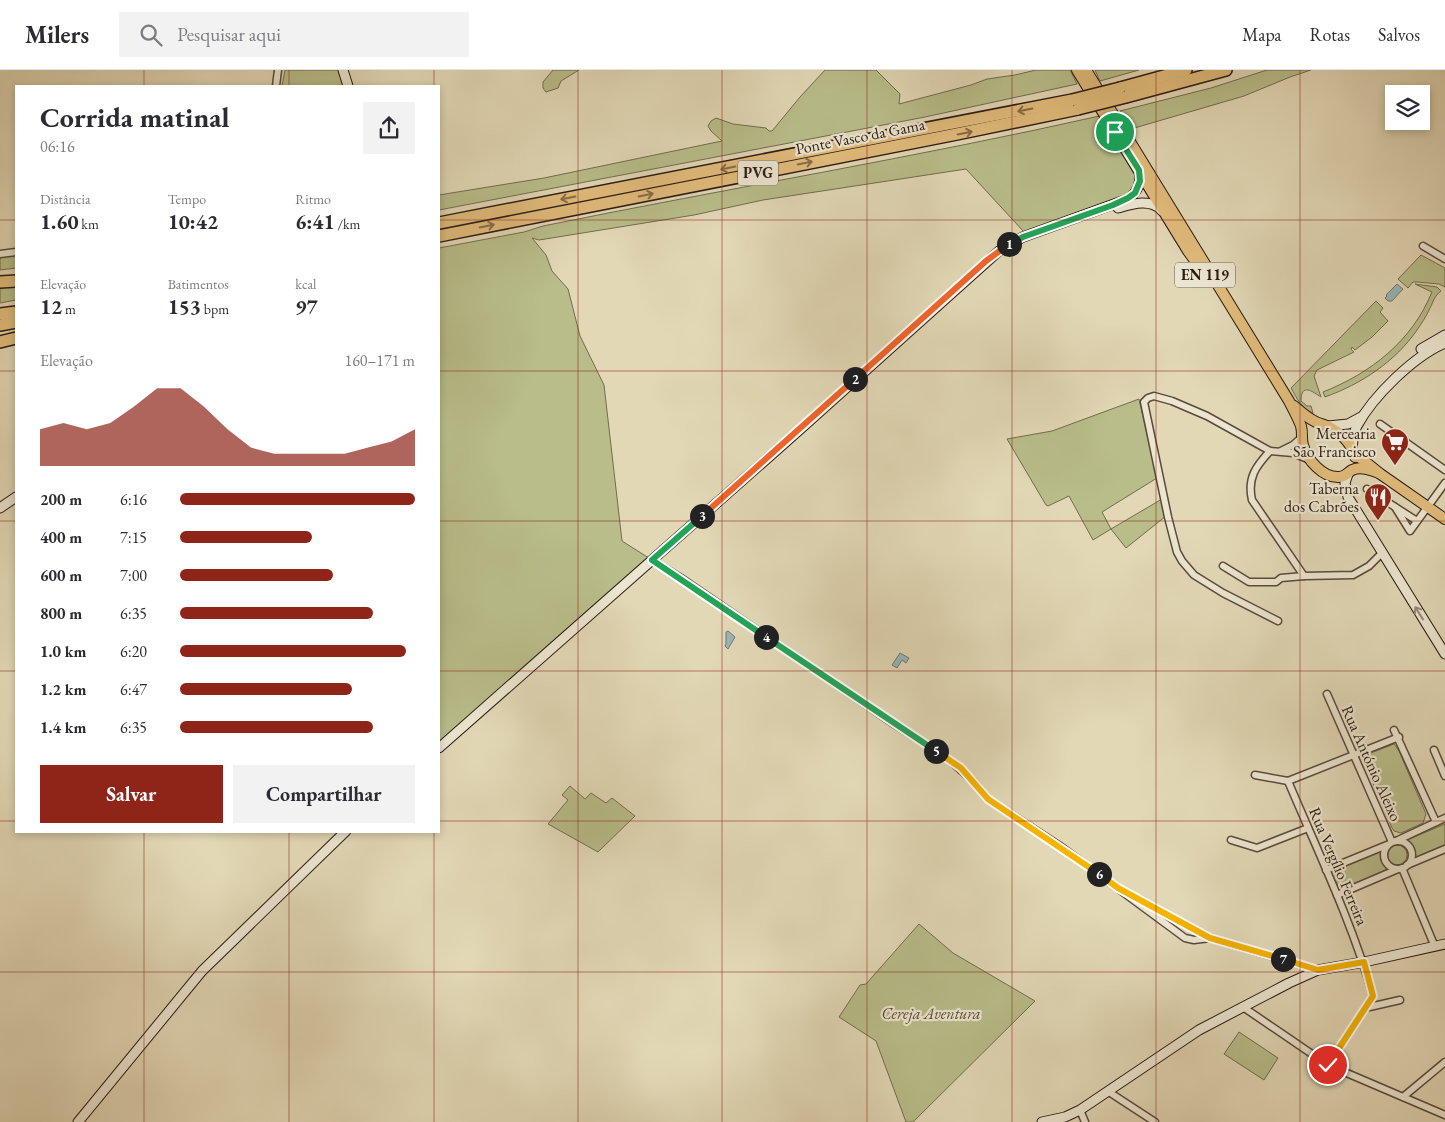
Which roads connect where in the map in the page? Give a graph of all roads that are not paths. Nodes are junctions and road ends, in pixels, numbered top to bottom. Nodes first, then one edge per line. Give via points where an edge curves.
1 (278, 70) edge
2 (343, 70) edge
3 (1076, 70) edge
4 (1088, 70) edge
5 (1186, 70) edge
6 (1226, 70) edge
7 (276, 85) edge
8 (348, 85) edge
9 (1123, 93) junction
10 (1075, 104) junction
11 (1139, 170) junction
12 (1153, 178) junction
13 (1153, 194) junction
14 (1128, 198) junction
15 (1138, 204) junction
16 (1166, 216) junction
17 (1079, 218) junction
18 (440, 223) edge
19 (440, 236) edge
20 (1423, 246) dead end
21 (1196, 248) junction
22 (15, 252) edge
23 (0, 254) edge
24 (1445, 258) edge
25 (15, 280) edge
26 (0, 282) edge
27 (15, 312) edge
28 (0, 314) edge
29 (15, 322) edge
30 (0, 325) edge
31 (1246, 332) junction
32 (1445, 335) edge
33 (15, 338) edge
34 (0, 342) edge
35 (1445, 343) edge
36 (1398, 375) junction
37 (1289, 401) junction
38 (1366, 412) junction
39 (1380, 424) dead end
40 (1323, 425) junction
41 (1302, 436) junction
42 (1353, 450) junction
43 (1270, 451) junction
44 (1281, 451) junction
45 (1311, 461) junction
46 (1445, 470) edge
47 (1350, 472) junction
48 (1379, 473) junction
49 (1445, 483) edge
50 (1367, 489) dead end
51 (15, 498) edge
52 (1395, 506) junction
53 (1428, 507) junction
54 (0, 508) edge
55 (1445, 519) edge
56 (1417, 521) junction
57 (1382, 553) junction
58 (652, 560) junction
59 (1222, 566) dead end
60 (1304, 576) junction
61 (1278, 621) dead end
62 (1445, 654) edge
63 (1328, 694) dead end
64 (1394, 730) dead end
65 (1399, 737) junction
66 (440, 747) edge
67 (1434, 750) dead end
68 (1354, 755) junction
69 (1255, 775) dead end
70 (1445, 776) edge
71 (1288, 781) junction
72 (1445, 818) edge
73 (1436, 822) junction
74 (1308, 828) junction
75 (344, 833) edge
76 (1231, 840) dead end
77 (1392, 843) junction
78 (1445, 849) edge
79 (1402, 867) junction
80 (1326, 870) junction
81 (1118, 888) junction
82 (1337, 895) junction
83 (1210, 938) junction
84 (1445, 944) edge
85 (1435, 947) junction
86 (1364, 962) junction
87 (1318, 970) junction
88 (1400, 1000) dead end
89 (1243, 1007) junction
90 (1365, 1008) junction
91 (1445, 1062) edge
92 (1328, 1065) junction
93 (1109, 1092) junction
94 (1403, 1096) junction
95 (1080, 1110) junction
96 (1445, 1115) edge
97 (1066, 1119) edge
98 (78, 1122) edge
99 (1042, 1122) edge
100 (1085, 1122) edge
101 (1155, 1122) edge

1 - 7 street
2 - 8 street
3 - 11 main road, EN 119
4 - 12 main road, EN 119
5 - 9 highway, Ponte Vasco da Gama / PVG
6 - 9 highway, Ponte Vasco da Gama / PVG
9 - 10 highway, Ponte Vasco da Gama / PVG, bridge
10 -> 18 highway, Ponte Vasco da Gama / PVG
19 -> 10 highway, Ponte Vasco da Gama / PVG via 947,136
11 - 13 main road, EN 119
11 - 14 street via 1139,186
12 - 13 street
12 - 21 main road, EN 119
13 - 14 street
13 - 15 street
13 - 16 main road, EN 119
13 - 21 street via 1162,199
14 - 17 street
15 - 16 street via 1156,205
15 - 17 street
16 - 31 main road, EN 119
17 - 58 street via 1023,237 999,251
20 - 24 street
21 - 31 main road, EN 119
22 - 23 street
25 - 26 highway
27 - 28 highway
29 - 30 highway
31 - 37 main road, EN 119
32 - 36 street via 1412,357
33 - 34 highway
35 - 36 street via 1422,355
36 - 38 street
37 - 40 main road, EN 119 via 1301,413
37 - 41 main road, EN 119
38 - 40 street via 1348,424
38 - 42 street via 1356,428
39 - 46 street
40 - 41 main road via 1309,427
40 - 42 main road via 1344,438
41 - 44 street
41 - 45 main road
42 - 47 main road via 1355,462
42 - 48 main road
43 - 44 street
43 - 60 street via 1254,470 1250,486 1252,500
43 - 61 street via 1172,400 1154,396 1144,402 1168,518 1182,561 1194,575
44 - 45 street
45 - 47 main road via 1332,476 1340,477
47 - 48 main road via 1368,469
47 - 57 street via 1345,484 1348,497
48 - 53 main road
49 - 53 street
50 - 52 street
51 - 54 street
52 - 56 street
52 - 56 street via 1410,531
53 - 55 main road
53 - 56 street
57 - 60 street via 1353,575
62 -> 57 street
58 - 66 street
58 - 81 street via 946,757 961,768 988,799
59 - 60 street via 1249,582 1276,582 1281,578
63 - 68 street, Rua António Aleixo
64 - 65 street
65 - 68 street
65 - 73 street
67 - 70 street
68 - 71 street
68 - 77 street, Rua António Aleixo
69 - 71 street
71 - 74 street, Rua Vergílio Ferreira
72 - 73 street
73 - 77 street
74 - 76 street via 1257,848
74 - 80 street, Rua Vergílio Ferreira
75 - 98 street via 202,971
77 - 79 street via 1385,849 1384,858 1389,866
77 - 79 street via 1405,843 1410,850 1411,858
77 - 80 street
78 - 79 street
79 - 82 street
79 - 85 street
80 - 82 street, Rua Vergílio Ferreira
81 - 83 street
81 - 83 street via 1185,938
82 - 86 street, Rua Vergílio Ferreira
83 - 87 street
84 - 85 street
85 - 86 street
86 - 87 street
86 - 90 street, Rua Vergílio Ferreira via 1373,996
87 - 89 street
88 - 90 street
89 - 92 street
89 - 93 street via 1199,1030
90 - 92 street, Rua Vergílio Ferreira
91 - 94 street
92 - 94 street
93 - 95 street
93 - 101 street
94 - 96 street
95 - 97 street
95 - 100 street
97 - 99 street

